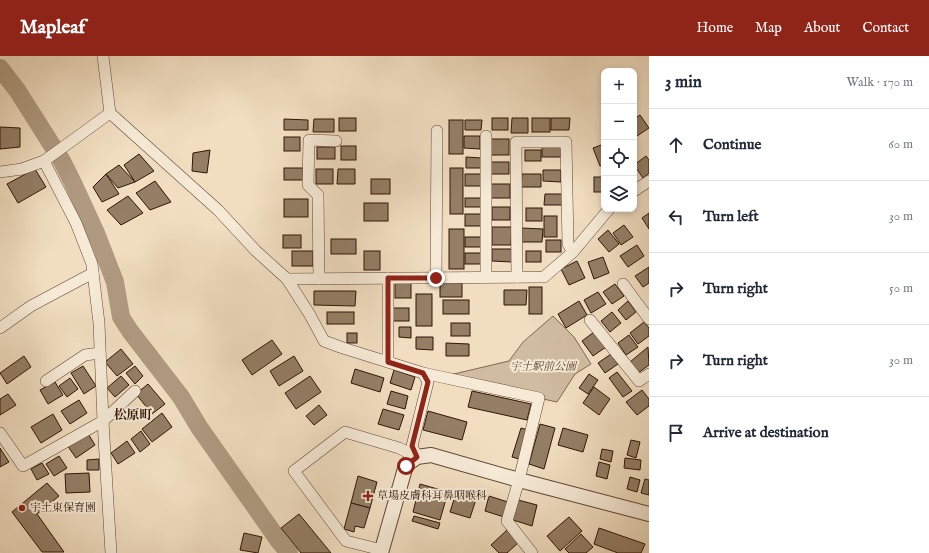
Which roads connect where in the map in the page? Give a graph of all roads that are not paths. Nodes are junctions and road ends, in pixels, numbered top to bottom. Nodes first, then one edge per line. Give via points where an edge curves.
1 (103, 56) edge
2 (110, 113) junction
3 (437, 131) dead end
4 (486, 136) dead end
5 (336, 140) dead end
6 (46, 159) junction
7 (0, 172) edge
8 (649, 181) edge
9 (637, 190) edge
10 (606, 212) edge
11 (573, 252) junction
12 (93, 273) junction
13 (486, 277) junction
14 (517, 277) junction
15 (388, 278) junction
16 (436, 278) junction
17 (287, 279) junction
18 (319, 279) junction
19 (623, 284) dead end
20 (649, 319) edge
21 (590, 320) dead end
22 (0, 328) edge
23 (100, 353) junction
24 (388, 362) junction
25 (423, 373) junction
26 (649, 374) edge
27 (46, 381) dead end
28 (135, 391) dead end
29 (103, 420) junction
30 (0, 433) edge
31 (417, 457) junction
32 (519, 480) junction
33 (649, 514) edge
34 (382, 552) edge
35 (111, 553) edge
36 (532, 553) edge

1 - 2 street
2 - 6 street
2 - 17 street via 218,210 256,251
3 - 16 street
4 - 13 street
5 - 18 street via 309,140 308,185 318,195
6 - 7 street via 22,169
6 - 12 street via 76,223
8 - 9 street
10 - 11 street
11 - 14 street via 544,277
11 - 14 street via 568,244 566,142 516,142
12 - 22 street via 31,306
12 - 23 street via 100,323
13 - 14 street
13 - 16 street
15 - 16 street
15 - 18 street
15 - 24 street
17 - 18 street
17 - 24 street via 324,341
19 - 20 street
21 - 26 street via 639,381
23 - 27 street via 85,355
23 - 29 street
24 - 25 street
25 - 31 street via 428,382 412,446
25 - 32 street via 539,398
28 - 29 street
29 - 30 street via 23,466
29 - 35 street
31 - 32 street via 431,455
31 - 34 street via 406,466
31 - 34 street via 399,448 345,432 294,471 346,542
32 - 33 street
32 - 36 street via 507,521

